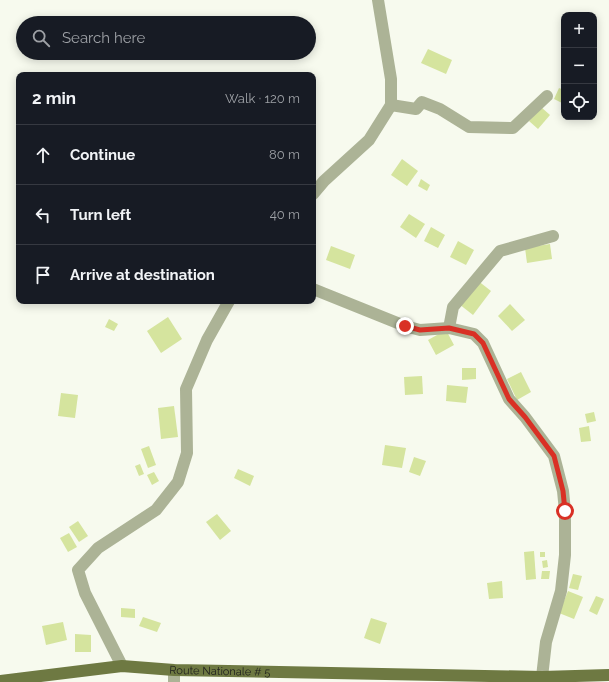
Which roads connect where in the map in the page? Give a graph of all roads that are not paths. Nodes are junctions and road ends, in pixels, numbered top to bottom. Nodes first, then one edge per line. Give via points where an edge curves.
1 (378, 0) edge
2 (547, 96) dead end
3 (391, 105) junction
4 (316, 190) edge
5 (553, 236) dead end
6 (316, 289) edge
7 (227, 304) edge
8 (449, 328) junction
9 (122, 666) junction
10 (609, 675) edge
11 (174, 676) edge
12 (542, 677) junction
13 (0, 681) edge

1 - 3 street via 391,79
2 - 3 street via 513,128 469,127 440,109 422,102 416,109
3 - 4 street via 369,140
5 - 8 street via 500,251 453,307
6 - 8 street via 405,326 420,330
7 - 9 street via 207,340 186,389 187,453 178,482 156,510 98,548 78,570 85,593
8 - 12 street via 474,334 483,343 509,399 554,456 563,491 565,555 561,591 546,642
9 - 11 main road, Route Nationale # 5
9 - 13 main road, Route Nationale # 5
10 - 12 main road, Route Nationale # 5
11 - 12 main road, Route Nationale # 5

